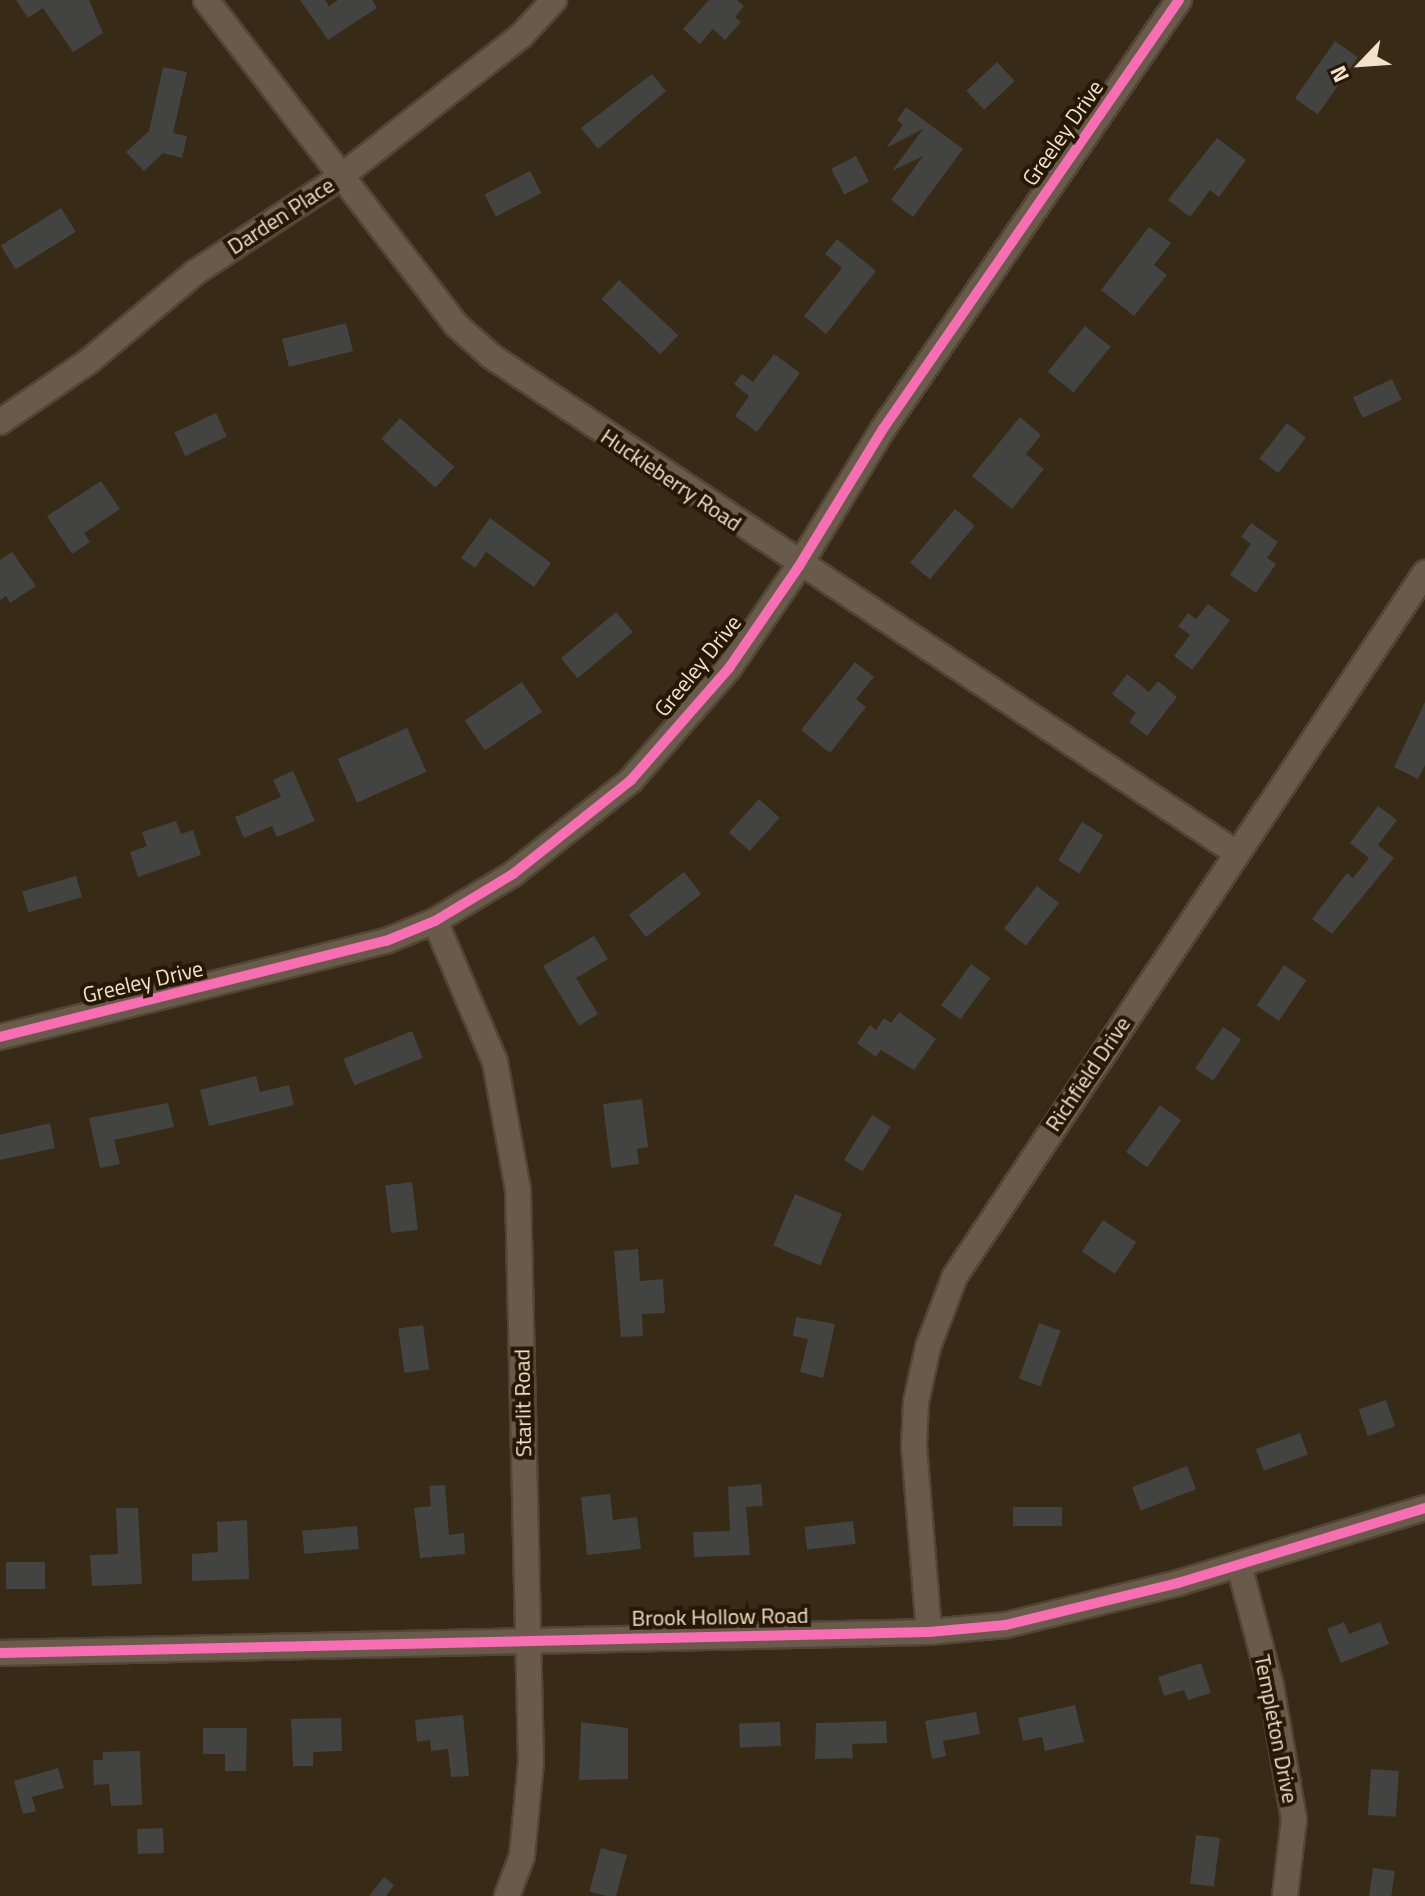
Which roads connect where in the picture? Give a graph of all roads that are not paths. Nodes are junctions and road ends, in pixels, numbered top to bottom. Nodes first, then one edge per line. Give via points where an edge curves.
1 (206, 0) edge
2 (554, 0) edge
3 (1179, 0) edge
4 (339, 178) junction
5 (0, 422) edge
6 (799, 566) junction
7 (1425, 573) edge
8 (1235, 852) junction
9 (435, 921) junction
10 (0, 1037) edge
11 (1425, 1508) edge
12 (1239, 1565) junction
13 (929, 1632) junction
14 (528, 1640) junction
15 (0, 1653) edge
16 (507, 1896) edge
17 (1285, 1896) edge

1 - 4 street, Huckleberry Road
2 - 4 street, Darden Place via 521,36
3 - 6 street, Greeley Drive via 883,429
4 - 5 street, Darden Place via 196,272 89,361
4 - 6 street, Huckleberry Road via 456,325 491,356
6 - 8 street, Huckleberry Road
6 - 9 street, Greeley Drive via 729,668 631,780 513,874
7 - 8 street, Richfield Drive
8 - 13 street, Richfield Drive via 955,1276 928,1347 916,1402 914,1447
9 - 10 street, Greeley Drive via 386,941 270,973
9 - 14 street, Starlit Road via 495,1062 518,1190
11 - 12 street, Brook Hollow Road
12 - 13 street, Brook Hollow Road via 1006,1625
12 - 17 street, Templeton Drive via 1271,1686 1294,1819
13 - 14 street, Brook Hollow Road
14 - 15 street, Brook Hollow Road
14 - 16 street, Starlit Road via 530,1811

